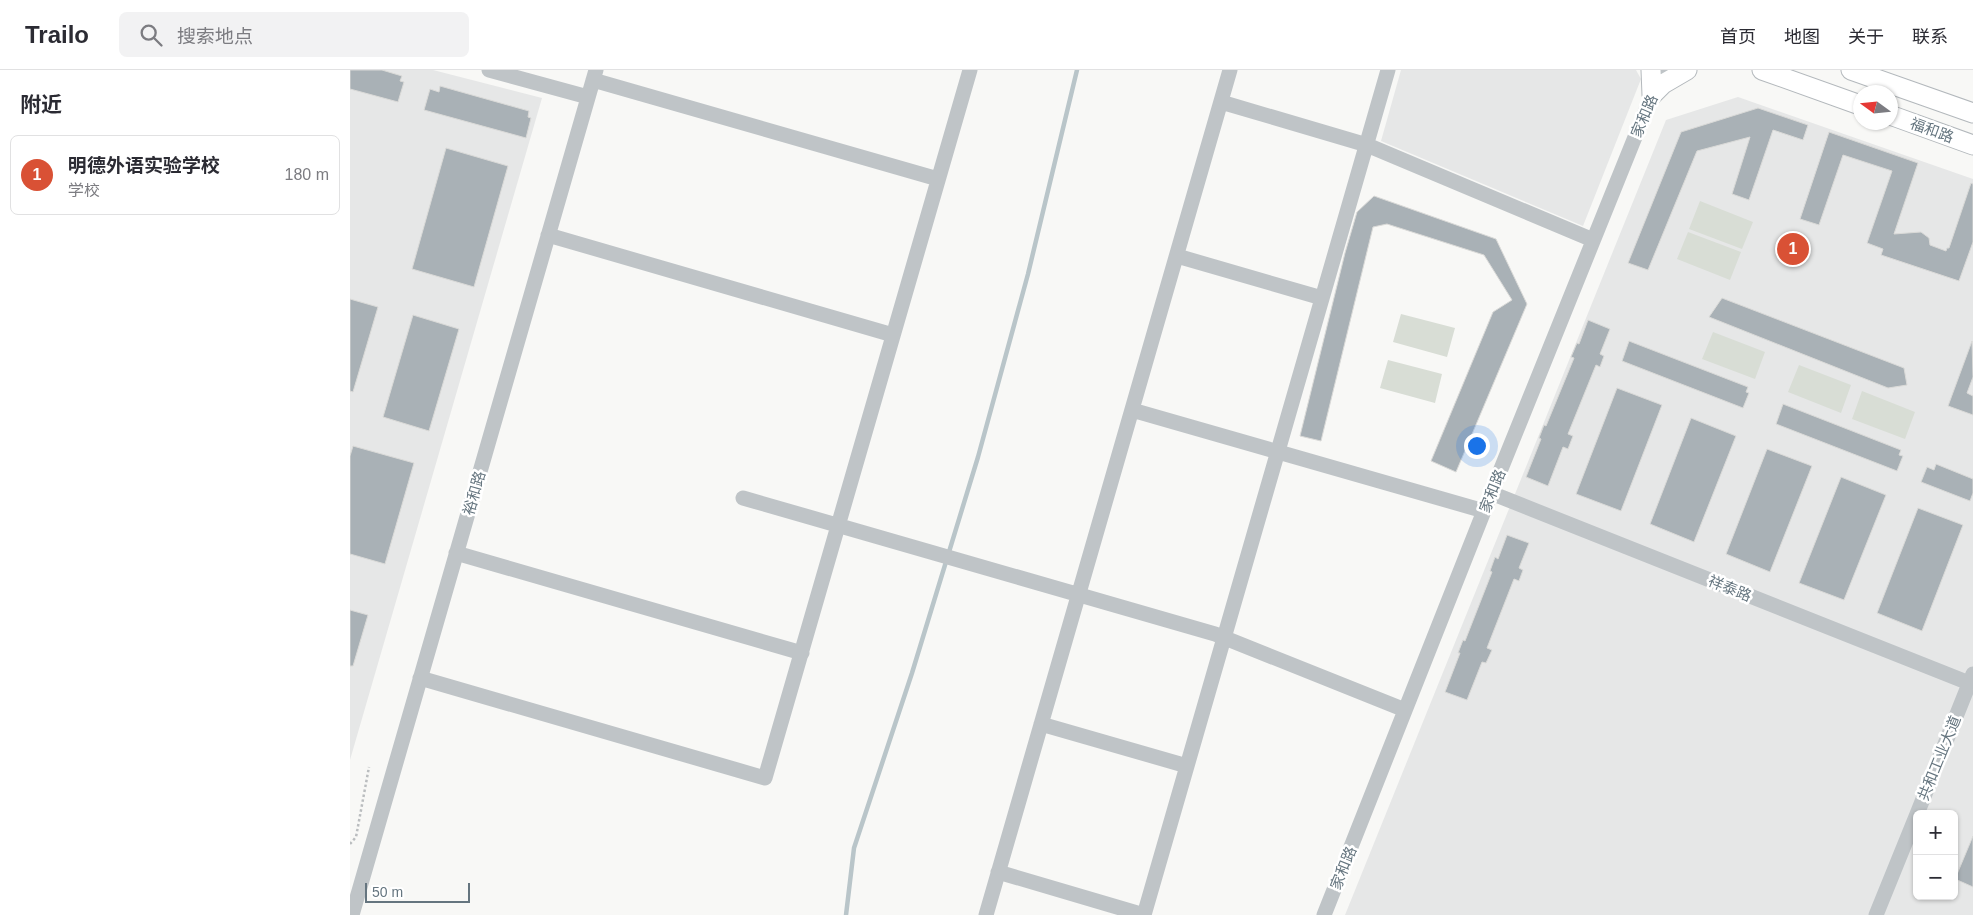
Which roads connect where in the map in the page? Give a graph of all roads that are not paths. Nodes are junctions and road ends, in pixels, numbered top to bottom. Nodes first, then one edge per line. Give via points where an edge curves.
1 (489, 70) edge
2 (970, 70) edge
3 (1230, 70) edge
4 (1388, 70) edge
5 (1651, 70) edge
6 (1665, 70) edge
7 (1687, 70) edge
8 (1762, 70) edge
9 (1851, 70) edge
10 (594, 75) edge
11 (1652, 95) junction
12 (588, 97) junction
13 (1221, 102) junction
14 (1853, 102) edge
15 (1973, 113) edge
16 (1898, 119) edge
17 (1366, 145) junction
18 (1973, 145) edge
19 (938, 179) junction
20 (548, 235) junction
21 (1593, 240) junction
22 (1177, 256) junction
23 (1322, 298) junction
24 (893, 335) junction
25 (1132, 410) junction
26 (1278, 452) junction
27 (1491, 493) junction
28 (743, 498) dead end
29 (1484, 511) junction
30 (838, 526) junction
31 (456, 553) junction
32 (1079, 595) junction
33 (1224, 638) junction
34 (802, 653) junction
35 (420, 678) junction
36 (1971, 678) edge
37 (1405, 710) junction
38 (1042, 724) junction
39 (1187, 766) junction
40 (1919, 810) edge
41 (1913, 824) edge
42 (998, 872) junction
43 (352, 915) edge
44 (986, 915) edge
45 (1144, 915) edge
46 (1324, 915) edge
47 (1876, 915) edge

1 - 12 street
2 - 19 street
3 - 13 street
4 - 17 street
5 - 11 main road
6 - 11 street, 家和路
7 - 11 main road via 1663,84
8 - 14 main road
9 - 15 main road, 福和路
10 - 12 street, 裕和路
10 - 19 street
11 - 21 street, 家和路
12 - 20 street, 裕和路
13 - 17 street
13 - 22 street
16 - 18 main road, 福和路
17 - 21 street
17 - 23 street
19 - 24 street
20 - 24 street
20 - 31 street, 裕和路
21 - 27 street, 家和路
22 - 23 street
22 - 25 street
23 - 26 street
24 - 30 street
25 - 26 street
25 - 32 street
26 - 29 street
26 - 33 street
27 - 29 street, 家和路
27 - 36 street, 祥泰路
28 - 30 street
29 - 37 street, 家和路
30 - 32 street
30 - 34 street
31 - 34 street
31 - 35 street, 裕和路
32 - 33 street
32 - 38 street
33 - 37 street
33 - 39 street
34 - 35 street via 765,778
35 - 43 street, 裕和路
36 - 40 street, 共和工业大道
37 - 46 street, 家和路
38 - 39 street
38 - 42 street
39 - 45 street
41 - 47 street, 共和工业大道
42 - 44 street
42 - 45 street

